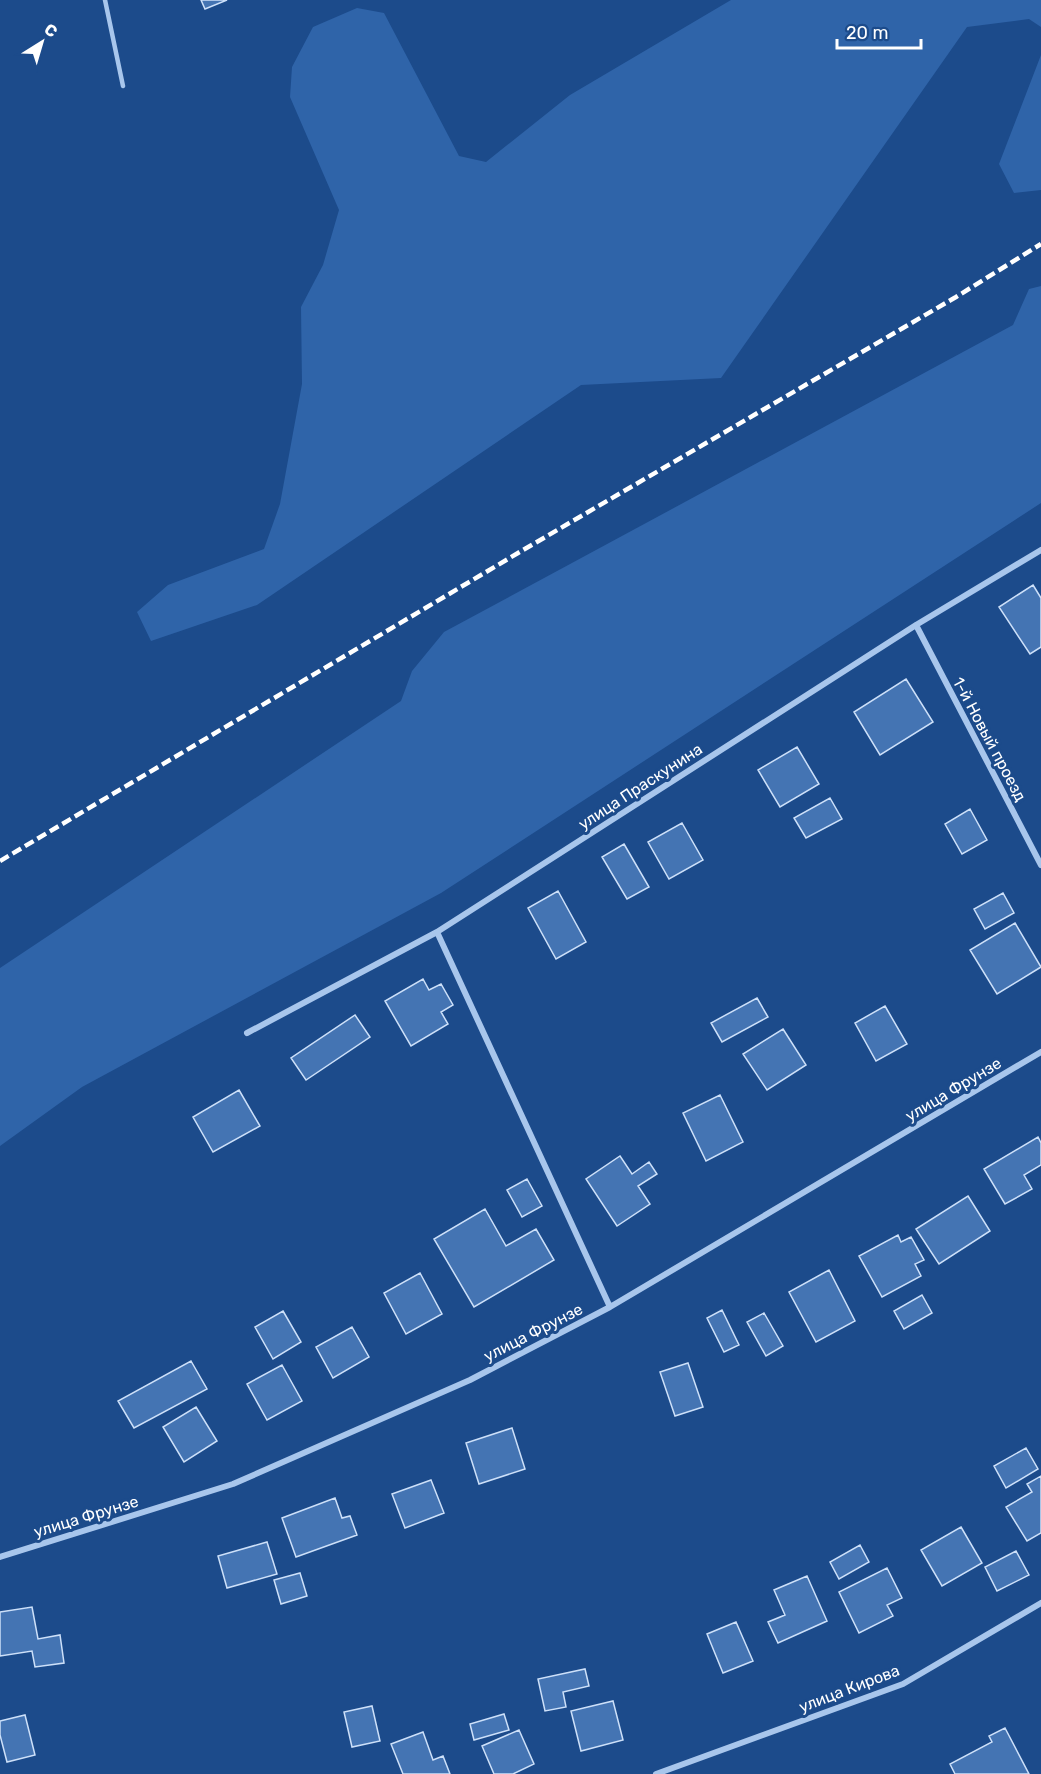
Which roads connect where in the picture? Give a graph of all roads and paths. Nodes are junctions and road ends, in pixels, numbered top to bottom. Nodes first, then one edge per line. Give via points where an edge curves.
1 (105, 0) edge
2 (123, 86) dead end
3 (1041, 550) edge
4 (916, 625) junction
5 (1041, 865) edge
6 (437, 932) junction
7 (247, 1033) dead end
8 (1041, 1052) edge
9 (610, 1307) junction
10 (0, 1557) edge
11 (1041, 1603) edge
12 (656, 1774) edge

1 - 2 lane
3 - 4 street, улица Праскунина
4 - 5 street, 1-й Новый проезд
4 - 6 street, улица Праскунина
6 - 7 street, улица Праскунина
6 - 9 street
8 - 9 street, улица Фрунзе
9 - 10 street, улица Фрунзе via 470,1380 233,1484
11 - 12 street, улица Кирова via 903,1684

